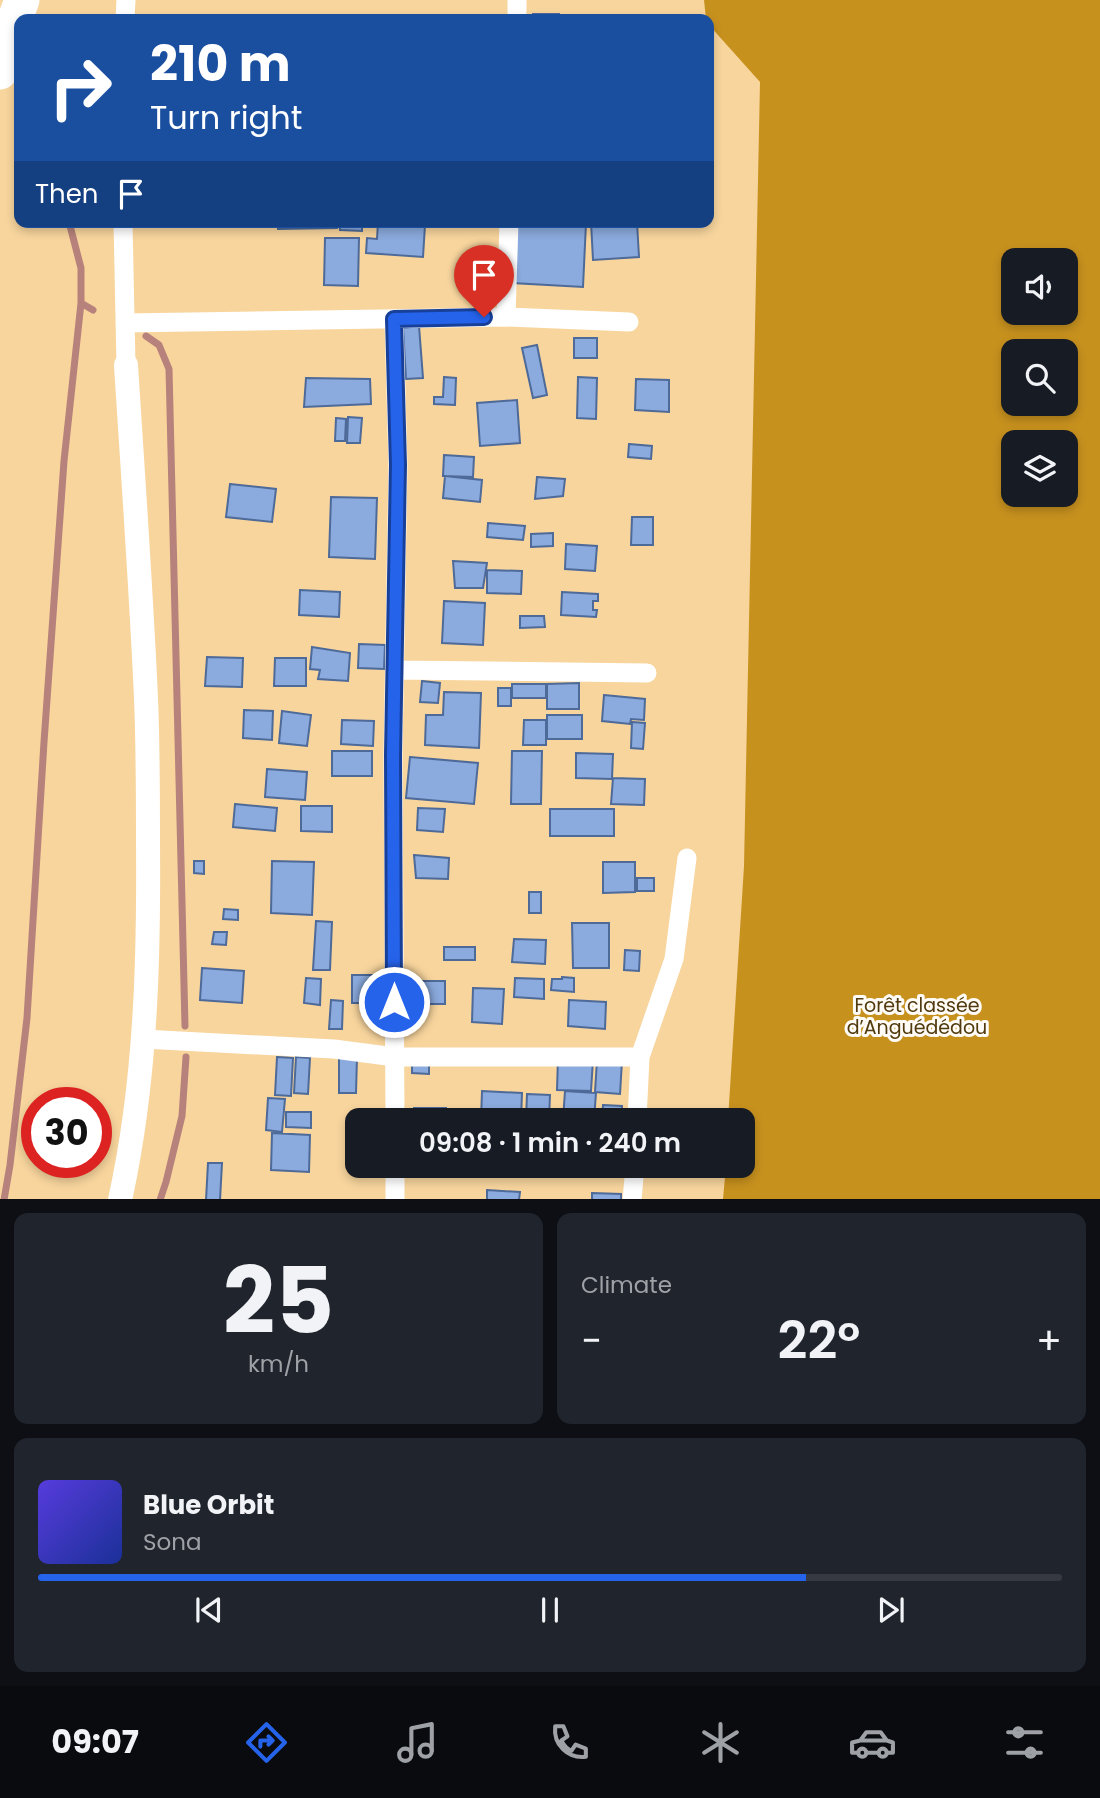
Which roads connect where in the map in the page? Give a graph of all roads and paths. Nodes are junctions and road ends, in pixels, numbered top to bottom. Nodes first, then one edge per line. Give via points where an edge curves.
1 (14, 21) edge
2 (0, 72) edge
3 (123, 228) edge
4 (509, 228) edge
5 (506, 317) junction
6 (394, 319) junction
7 (629, 322) dead end
8 (125, 323) junction
9 (126, 365) joint
10 (395, 670) junction
11 (647, 673) dead end
12 (687, 858) dead end
13 (143, 1039) junction
14 (394, 1057) junction
15 (640, 1057) junction
16 (395, 1108) edge
17 (638, 1108) edge
18 (395, 1178) edge
19 (634, 1178) edge
20 (120, 1199) edge
21 (395, 1199) edge
22 (632, 1199) edge

1 - 2 highway
3 - 8 street
4 - 5 street
5 - 6 street
5 - 7 street
6 - 8 street
6 - 10 street via 398,465
8 - 9 street
9 - 13 street via 146,712 148,894
10 - 11 street
10 - 14 street
12 - 15 street via 674,959
13 - 14 street via 334,1049
13 - 20 street via 131,1151
14 - 15 street
14 - 16 street
15 - 17 street
18 - 21 street
19 - 22 street

